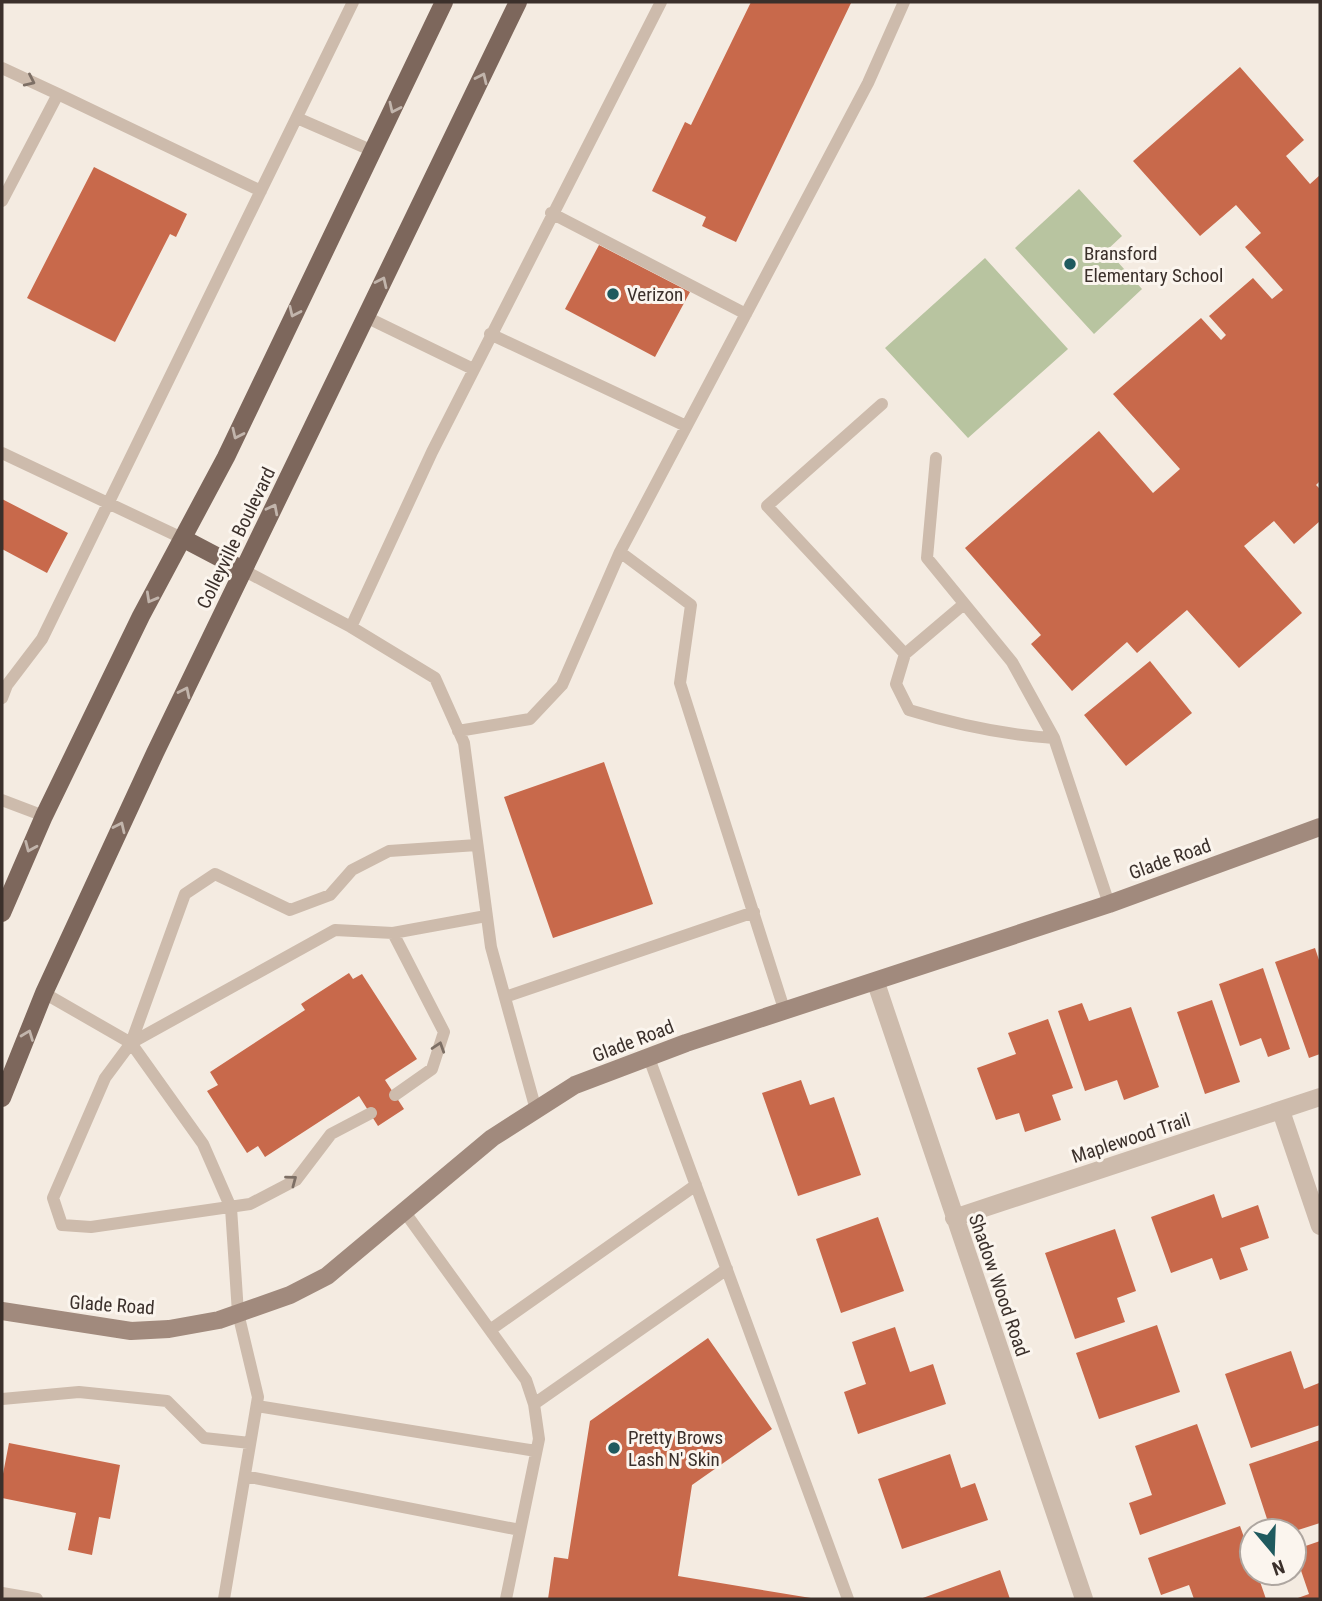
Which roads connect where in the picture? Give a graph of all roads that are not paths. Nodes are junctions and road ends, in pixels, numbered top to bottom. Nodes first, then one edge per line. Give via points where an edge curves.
1 (353, 2) edge
2 (444, 2) edge
3 (518, 2) edge
4 (661, 2) edge
5 (904, 2) edge
6 (2, 68) edge
7 (58, 94) junction
8 (297, 118) junction
9 (373, 151) junction
10 (261, 191) junction
11 (2, 201) edge
12 (551, 213) junction
13 (746, 314) junction
14 (366, 317) junction
15 (491, 334) junction
16 (473, 369) junction
17 (882, 404) dead end
18 (686, 426) junction
19 (2, 453) edge
20 (936, 458) dead end
21 (107, 503) junction
22 (184, 539) junction
23 (620, 552) junction
24 (243, 570) junction
25 (964, 604) junction
26 (351, 627) junction
27 (905, 654) junction
28 (2, 698) edge
29 (458, 731) junction
30 (1054, 738) junction
31 (2, 800) edge
32 (44, 816) junction
33 (1320, 827) edge
34 (477, 845) junction
35 (1108, 904) junction
36 (2, 912) edge
37 (754, 912) junction
38 (486, 916) junction
39 (393, 933) junction
40 (876, 983) junction
41 (44, 993) junction
42 (505, 997) junction
43 (785, 1012) junction
44 (131, 1044) junction
45 (649, 1058) junction
46 (395, 1095) dead end
47 (1320, 1097) edge
48 (2, 1098) edge
49 (536, 1110) junction
50 (1281, 1111) junction
51 (370, 1113) dead end
52 (696, 1185) junction
53 (231, 1208) junction
54 (404, 1211) junction
55 (954, 1218) junction
56 (1320, 1226) edge
57 (727, 1269) junction
58 (2, 1311) edge
59 (238, 1313) junction
60 (490, 1330) junction
61 (2, 1399) edge
62 (534, 1404) junction
63 (257, 1406) junction
64 (250, 1443) junction
65 (536, 1451) junction
66 (245, 1476) junction
67 (520, 1530) junction
68 (2, 1593) edge
69 (37, 1599) edge
70 (225, 1599) edge
71 (506, 1599) edge
72 (848, 1599) edge
73 (1084, 1599) edge

1 - 8 lane
2 -> 9 main road
14 -> 3 main road, Colleyville Boulevard
4 - 12 lane
5 - 13 lane via 868,83
6 -> 7 lane
7 - 10 lane
7 - 11 lane
8 - 9 lane
8 - 10 lane
9 -> 22 main road
10 - 21 lane
12 - 13 lane
12 - 15 lane
13 - 18 lane
14 - 16 lane
24 -> 14 main road, Colleyville Boulevard
15 - 16 lane
15 - 18 lane
16 - 26 lane
17 - 27 lane via 767,506
18 - 23 lane
19 - 21 lane
20 - 25 lane via 927,558
21 - 22 lane
21 - 28 lane via 42,639
22 - 24 main road
22 -> 32 main road via 141,616
23 - 29 lane via 562,685 530,719
23 - 37 lane via 691,605 680,683
24 - 26 lane
41 -> 24 main road, Colleyville Boulevard
25 - 27 lane
25 - 30 lane via 1012,662
26 - 29 lane via 435,678
27 - 30 lane via 896,684 909,710 1006,735
29 - 34 lane via 464,743
30 - 35 lane
31 - 32 lane
32 -> 36 main road
33 - 35 main road, Glade Road
34 - 38 lane
34 - 44 lane via 389,851 352,870 330,895 290,910 215,874 185,894
35 - 40 main road, Glade Road
37 - 42 lane
37 - 43 lane
38 - 39 lane
38 - 42 lane
39 - 44 lane via 335,930
46 -> 39 lane via 432,1069 444,1032
40 - 43 main road, Glade Road
40 - 55 street, Shadow Wood Road
41 - 44 lane
48 -> 41 main road, Colleyville Boulevard
42 - 49 lane
43 - 45 main road, Glade Road
44 - 53 lane via 203,1144
44 - 53 lane via 105,1078 53,1198 62,1225 91,1227
45 - 49 main road, Glade Road via 575,1085
45 - 52 lane
47 - 50 street, Maplewood Trail
49 - 54 main road, Glade Road via 492,1138
50 - 55 street, Maplewood Trail
50 - 56 street
53 -> 51 lane via 250,1204 296,1180 331,1134
52 - 57 lane
52 - 60 lane
53 - 59 lane
54 - 59 main road, Glade Road via 327,1276
54 - 60 lane
55 - 73 street, Shadow Wood Road
57 - 62 lane
57 - 72 lane
58 - 59 main road, Glade Road via 131,1331 169,1329
59 - 63 lane
60 - 62 lane via 526,1380
61 - 64 lane via 79,1392 167,1401 204,1438
62 - 65 lane via 539,1439
63 - 64 lane
63 - 65 lane
64 - 66 lane
65 - 67 lane
66 - 67 lane
66 - 70 lane
67 - 71 lane
68 - 69 lane

